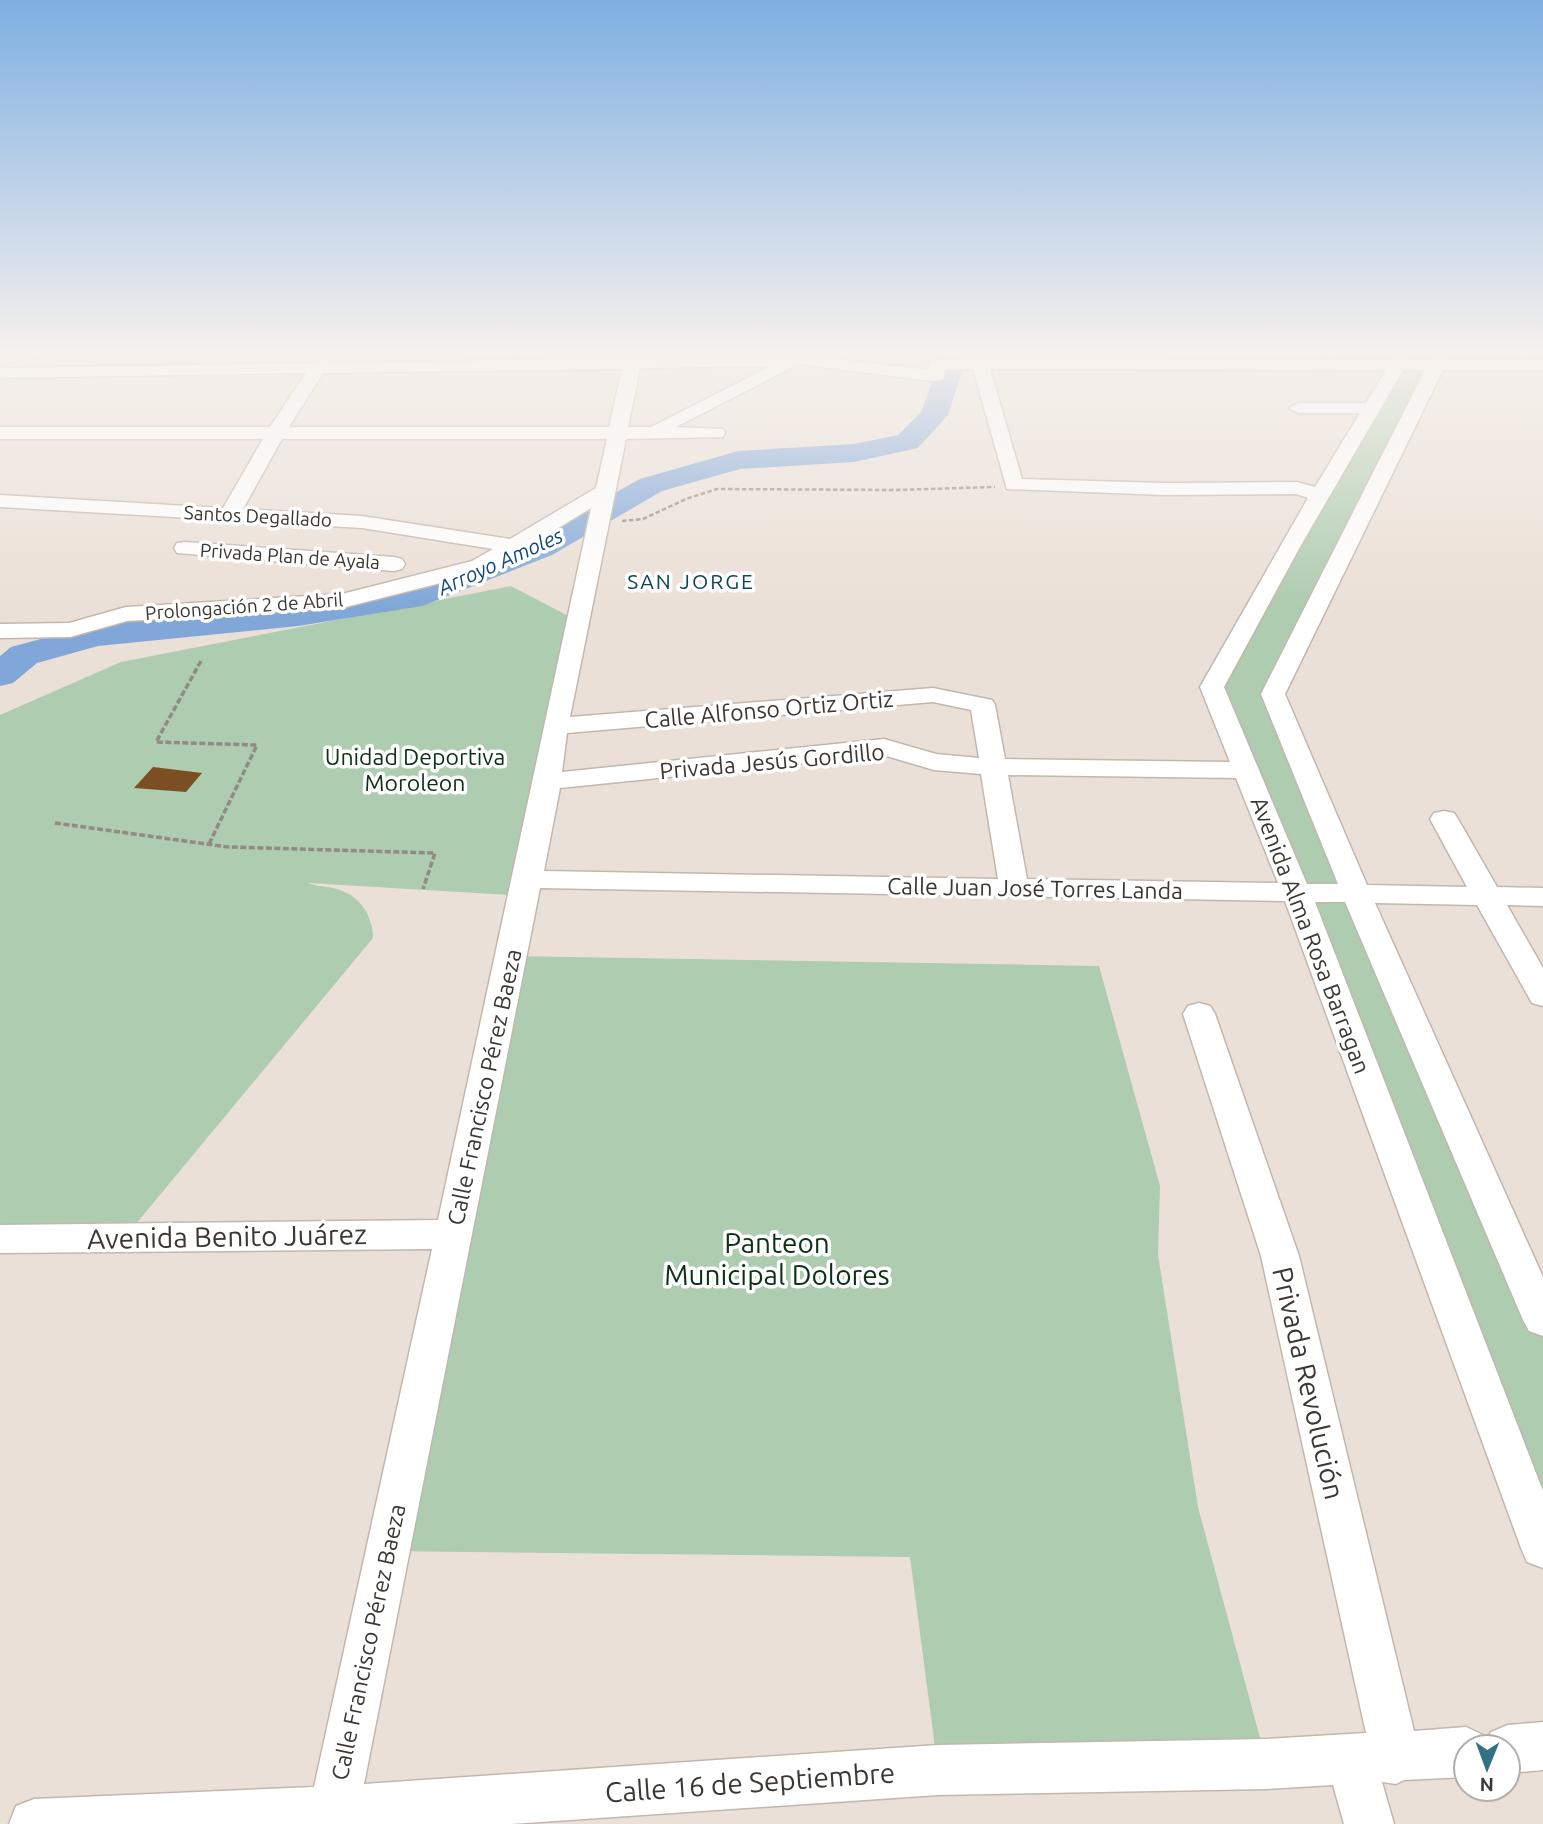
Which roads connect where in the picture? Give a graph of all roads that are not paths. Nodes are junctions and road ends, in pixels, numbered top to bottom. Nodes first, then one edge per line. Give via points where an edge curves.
1 (275, 435) edge
2 (616, 435) edge
3 (998, 435) edge
4 (1355, 435) edge
5 (1402, 435) edge
6 (1321, 495) junction
7 (0, 501) edge
8 (602, 506) junction
9 (229, 514) junction
10 (420, 529) junction
11 (515, 546) junction
12 (1289, 547) junction
13 (185, 548) dead end
14 (1341, 558) junction
15 (394, 564) junction
16 (376, 594) junction
17 (0, 631) edge
18 (555, 726) junction
19 (994, 767) junction
20 (1247, 770) junction
21 (548, 781) junction
22 (1444, 818) dead end
23 (527, 879) junction
24 (1014, 887) junction
25 (1297, 894) junction
26 (1357, 895) junction
27 (1485, 896) junction
28 (1543, 897) edge
29 (1543, 996) edge
30 (1199, 1014) dead end
31 (453, 1234) junction
32 (0, 1239) edge
33 (1543, 1320) edge
34 (1543, 1548) edge
35 (1543, 1746) edge
36 (1522, 1748) edge
37 (1452, 1753) edge
38 (1373, 1760) junction
39 (332, 1818) edge
40 (34, 1824) edge
41 (1369, 1824) edge

1 - 9 street
2 - 8 street, Calle Francisco Pérez Baeza
3 - 6 street via 1014,485 1297,488
4 - 6 street, Avenida Alma Rosa Barragan
5 - 14 street
6 - 12 street, Avenida Alma Rosa Barragan
7 - 9 street, Santos Degallado
8 - 11 street, Prolongación 2 de Abril
8 - 18 street, Calle Francisco Pérez Baeza
9 - 10 street, Santos Degallado
10 - 11 street, Santos Degallado
10 - 15 street
11 - 16 street, Prolongación 2 de Abril via 480,566
12 - 14 street
12 - 20 street, Avenida Alma Rosa Barragan via 1212,687
13 - 15 street, Privada Plan de Ayala
14 - 26 street via 1273,695
15 - 16 street
16 - 17 street, Prolongación 2 de Abril via 342,601 126,614 69,630
18 - 19 street, Calle Alfonso Ortiz Ortiz via 933,695 983,705
18 - 21 street, Calle Francisco Pérez Baeza
19 - 20 street, Privada Jesús Gordillo
19 - 21 street, Privada Jesús Gordillo via 934,762 884,747
19 - 24 street
20 - 25 street, Avenida Alma Rosa Barragan
21 - 23 street, Calle Francisco Pérez Baeza
22 - 27 street
23 - 24 street, Calle Juan José Torres Landa
23 - 31 street, Calle Francisco Pérez Baeza
24 - 25 street, Calle Juan José Torres Landa
25 - 26 street, Calle Juan José Torres Landa
25 - 34 street, Avenida Alma Rosa Barragan
26 - 27 street, Calle Juan José Torres Landa
26 - 33 street
27 - 28 street, Calle Juan José Torres Landa
27 - 29 street
30 - 38 street, Privada Revolución via 1280,1256
31 - 32 street, Avenida Benito Juárez
31 - 39 street, Calle Francisco Pérez Baeza
35 - 36 street
37 - 38 street, Calle 16 de Septiembre
38 - 39 street, Calle 16 de Septiembre via 938,1770
38 - 41 street, Privada Revolución
39 - 40 street, Calle 16 de Septiembre

